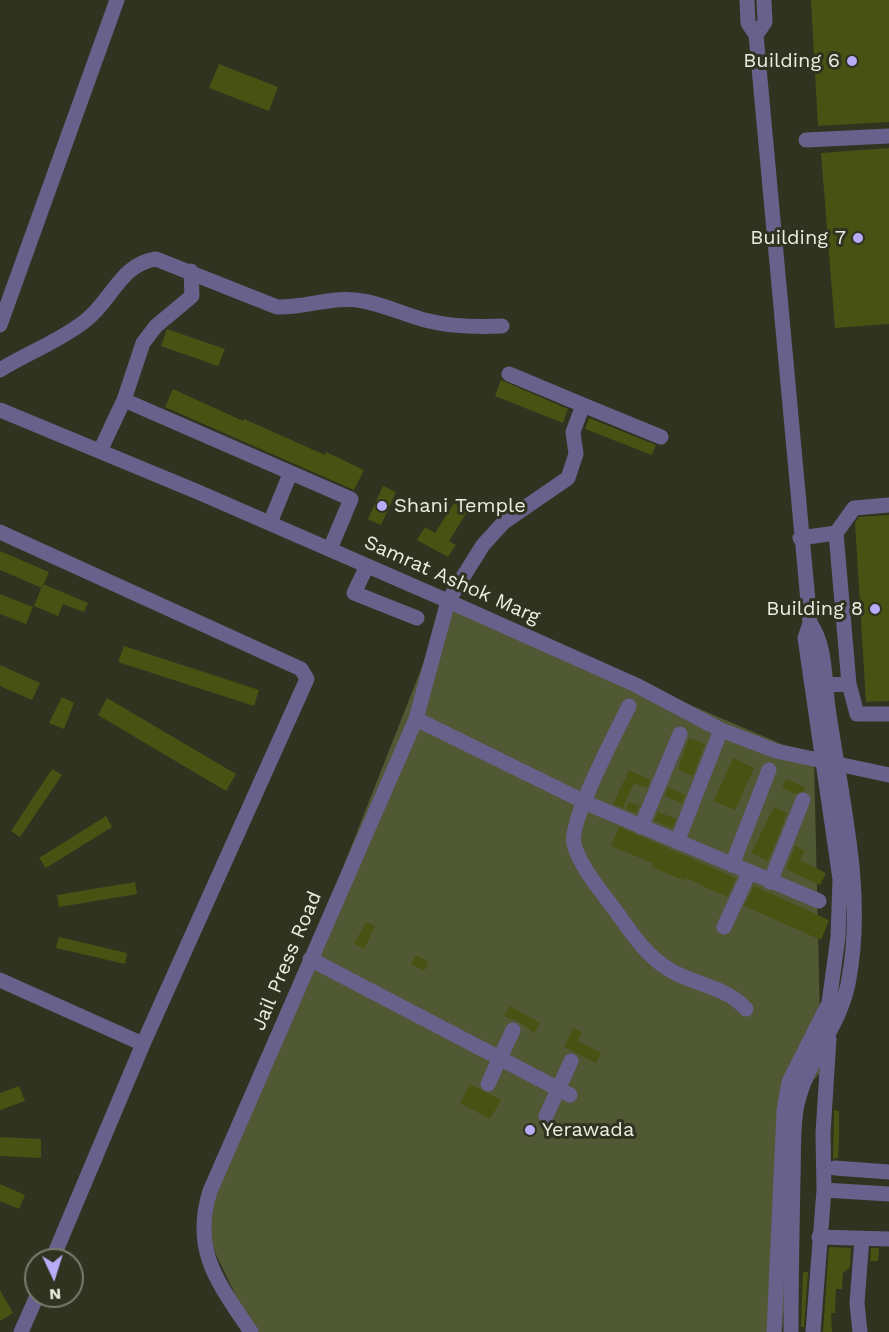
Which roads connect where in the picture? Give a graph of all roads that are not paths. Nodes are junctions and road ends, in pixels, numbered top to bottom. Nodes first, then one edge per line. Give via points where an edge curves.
1 (117, 0) edge
2 (747, 0) edge
3 (764, 0) edge
4 (756, 35) junction
5 (889, 135) edge
6 (806, 140) dead end
7 (191, 271) junction
8 (0, 325) edge
9 (502, 326) dead end
10 (0, 370) edge
11 (509, 374) dead end
12 (124, 400) junction
13 (583, 405) junction
14 (0, 410) edge
15 (661, 437) dead end
16 (100, 451) junction
17 (290, 474) junction
18 (889, 506) edge
19 (270, 523) junction
20 (0, 532) edge
21 (836, 533) junction
22 (800, 538) junction
23 (330, 549) junction
24 (367, 566) junction
25 (448, 601) junction
26 (417, 618) dead end
27 (810, 623) junction
28 (849, 684) junction
29 (824, 686) junction
30 (629, 706) dead end
31 (889, 714) edge
32 (416, 719) junction
33 (721, 730) junction
34 (680, 734) dead end
35 (829, 763) junction
36 (769, 770) dead end
37 (889, 775) edge
38 (803, 800) dead end
39 (584, 802) junction
40 (641, 826) junction
41 (677, 842) junction
42 (732, 866) junction
43 (749, 873) junction
44 (770, 882) junction
45 (819, 901) dead end
46 (724, 927) dead end
47 (310, 959) junction
48 (0, 980) edge
49 (746, 1009) dead end
50 (513, 1030) dead end
51 (829, 1034) junction
52 (143, 1044) junction
53 (500, 1058) junction
54 (571, 1061) dead end
55 (488, 1084) dead end
56 (565, 1092) junction
57 (546, 1116) dead end
58 (835, 1168) dead end
59 (889, 1172) edge
60 (824, 1190) junction
61 (889, 1194) edge
62 (819, 1237) junction
63 (862, 1238) junction
64 (889, 1239) edge
65 (57, 1248) edge
66 (32, 1308) edge
67 (21, 1332) edge
68 (251, 1332) edge
69 (774, 1332) edge
70 (791, 1332) edge
71 (813, 1332) edge
72 (860, 1332) edge

1 - 8 street
2 - 4 street via 748,23
3 - 4 street via 765,22
4 - 22 street
5 - 6 street
7 - 9 street via 277,306 295,308 344,298 429,321 475,328
7 - 10 street via 156,259 141,261 128,270 85,321
7 - 12 street via 192,296 156,326 143,343
11 - 13 street
12 - 16 street
12 - 17 street
13 - 15 street
13 - 25 street, Jail Press Road via 573,432 576,454 568,478 504,522 483,545
14 - 16 street, Samrat Ashok Marg
16 - 19 street, Samrat Ashok Marg
17 - 19 street
17 - 23 street via 351,499
18 - 21 street via 854,508
19 - 23 street, Samrat Ashok Marg
20 - 52 street via 301,669 307,679
21 - 22 street
21 - 28 street
22 - 27 street
23 - 24 street, Samrat Ashok Marg
24 - 25 street, Samrat Ashok Marg
24 - 26 street via 354,593
25 - 32 street, Jail Press Road
25 - 33 street, Samrat Ashok Marg via 636,686
27 - 29 street via 819,635
27 - 35 street via 805,638
28 - 29 street
28 - 31 street via 857,714
29 - 35 street
30 - 39 street
32 - 39 street
32 - 47 street, Jail Press Road
33 - 35 street, Samrat Ashok Marg via 776,751
33 - 41 street
34 - 40 street
35 - 37 street, Samrat Ashok Marg
35 - 51 street via 854,869 854,930 848,986
35 - 69 street via 840,879 838,937 829,1003 786,1095
36 - 42 street
38 - 44 street
39 - 40 street
39 - 49 street via 574,828 574,846 642,948 671,971 734,997
40 - 41 street
41 - 42 street
42 - 43 street
43 - 44 street
43 - 46 street
44 - 45 street
47 - 53 street
47 - 68 street, Jail Press Road via 210,1191 202,1225 216,1277
48 - 52 street
50 - 53 street
51 - 60 street
51 - 70 street via 803,1082 797,1106
52 - 65 street
53 - 55 street
53 - 56 street
54 - 56 street
56 - 57 street
58 - 59 street
60 - 61 street
60 - 62 street
62 - 63 street
62 - 71 street
63 - 64 street
63 - 72 street via 857,1303
66 - 67 street

